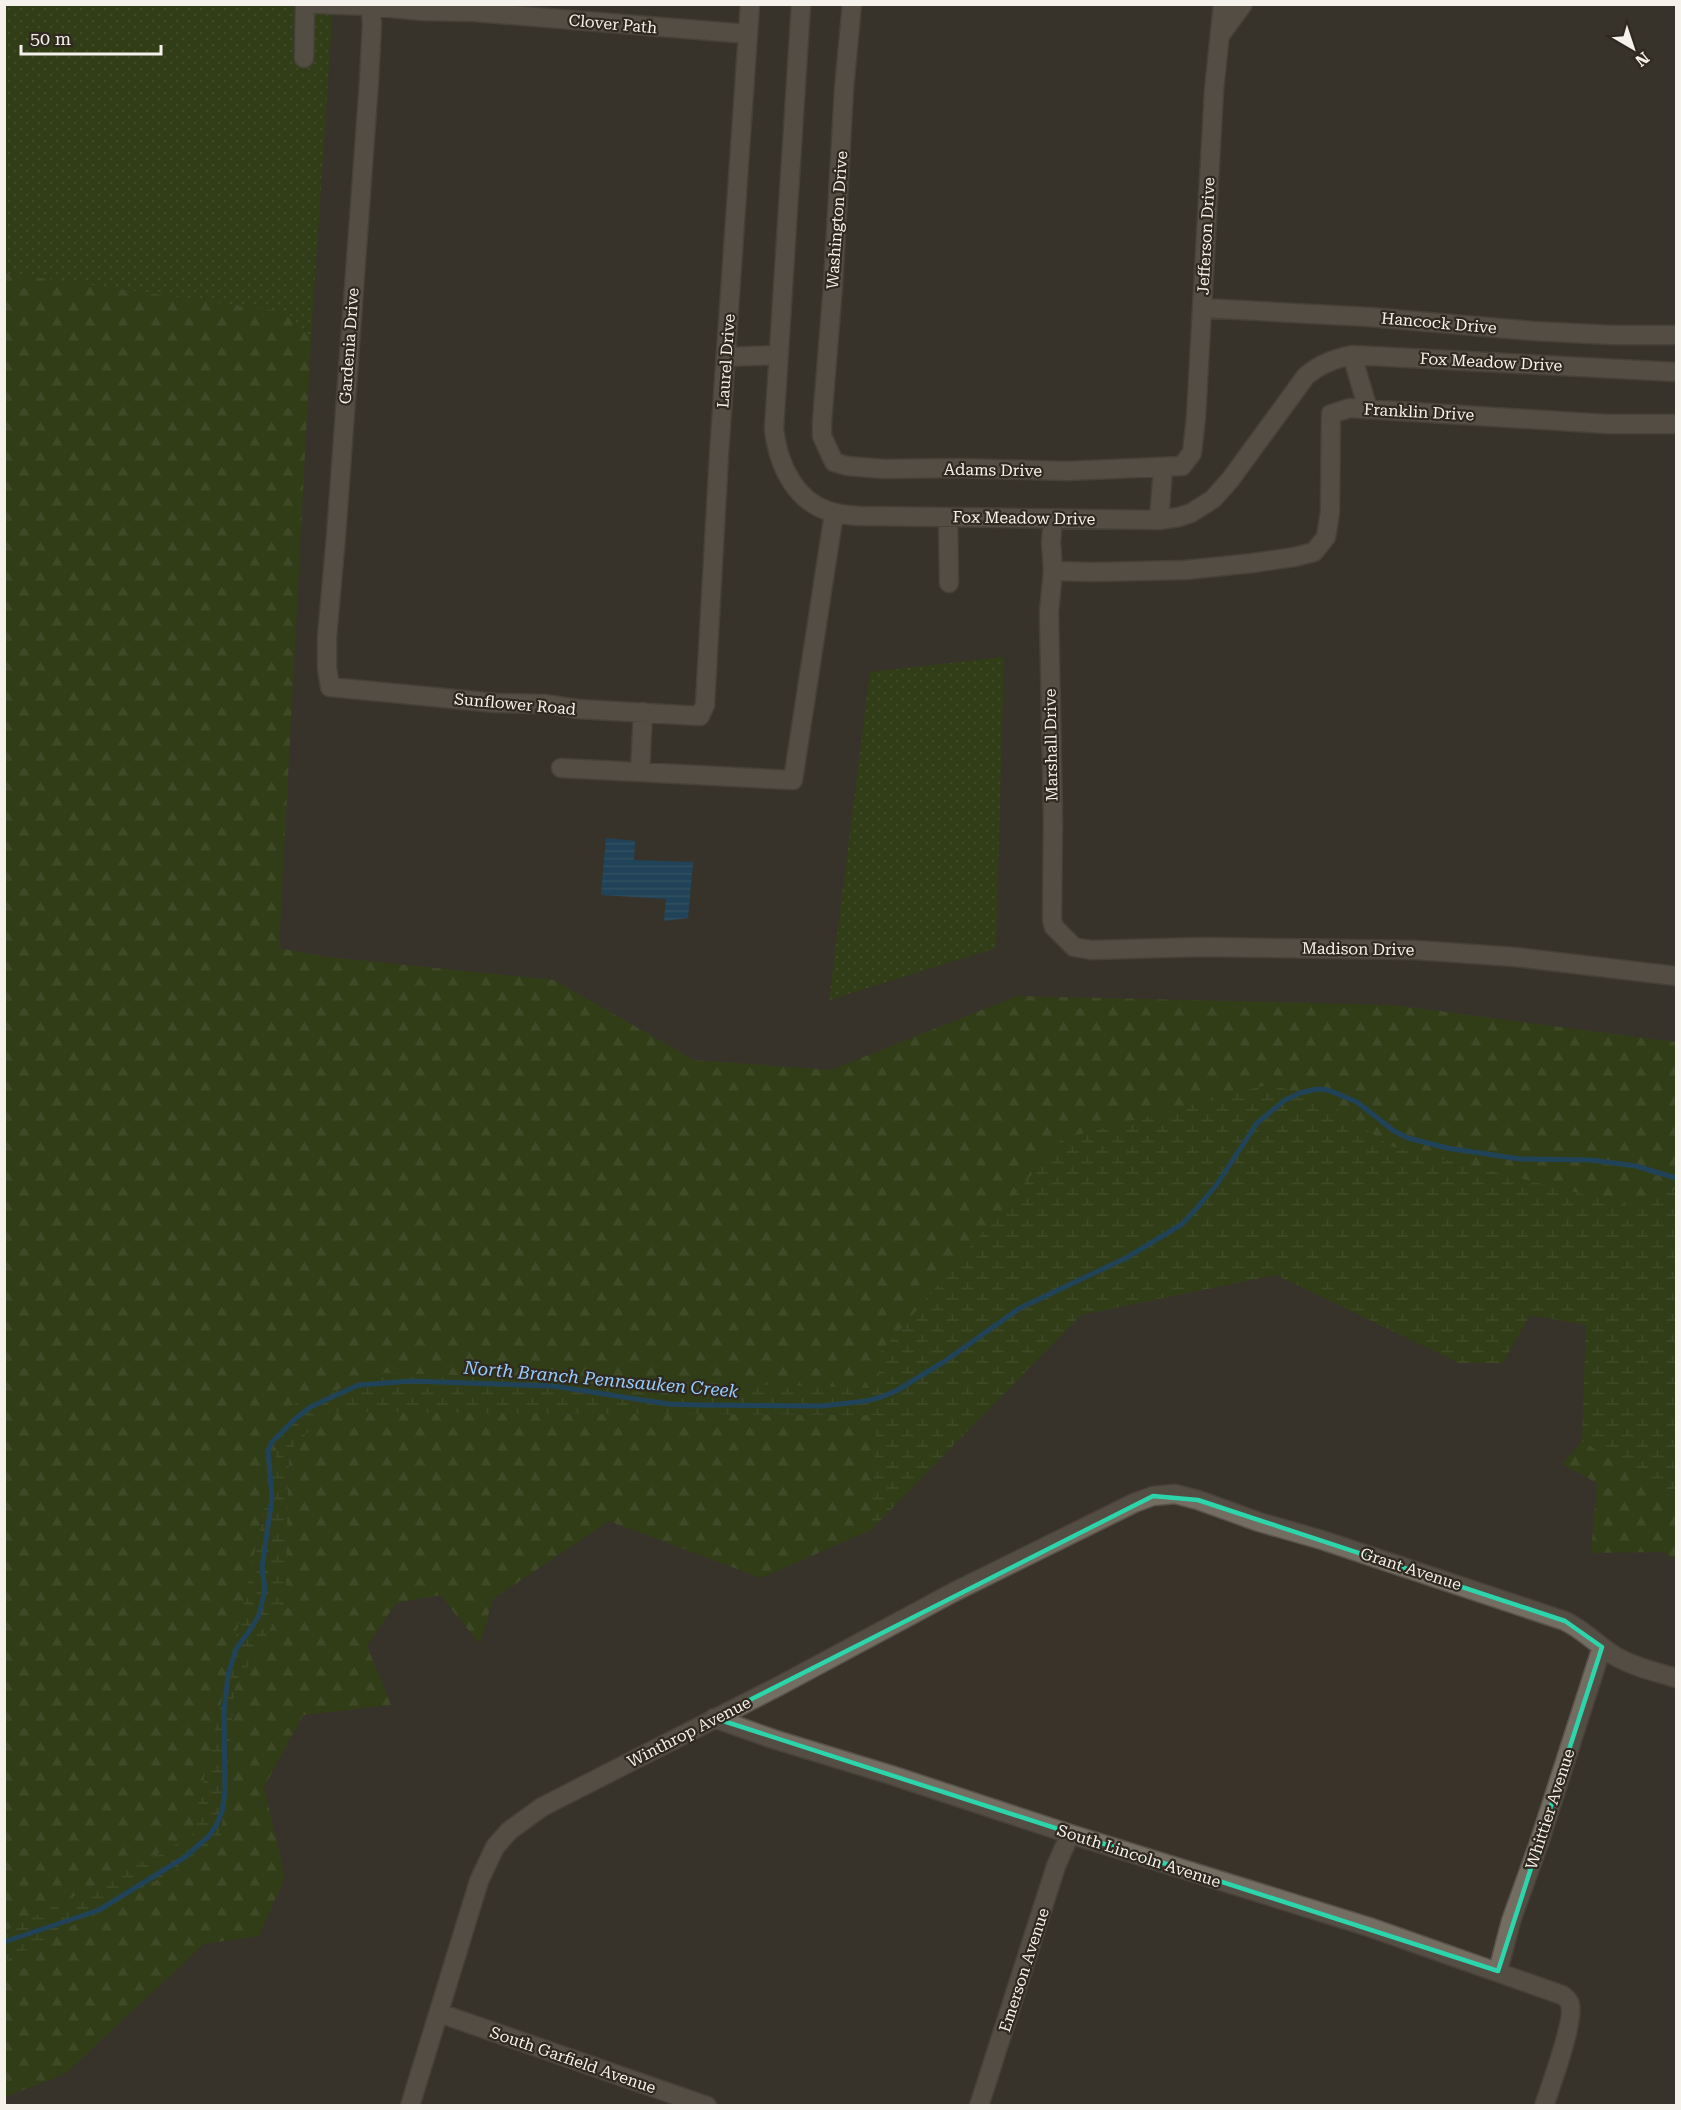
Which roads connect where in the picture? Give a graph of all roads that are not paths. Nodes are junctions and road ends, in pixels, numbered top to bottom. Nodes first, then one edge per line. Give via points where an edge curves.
1 (305, 4) edge
2 (317, 4) edge
3 (750, 4) edge
4 (801, 4) edge
5 (852, 4) edge
6 (1223, 4) edge
7 (1243, 4) edge
8 (370, 5) edge
9 (748, 34) junction
10 (1221, 34) junction
11 (304, 58) dead end
12 (1202, 308) junction
13 (1677, 335) edge
14 (778, 355) junction
15 (1352, 355) junction
16 (726, 357) junction
17 (1677, 372) edge
18 (1368, 409) junction
19 (1677, 424) edge
20 (822, 436) joint
21 (1182, 466) joint
22 (1163, 468) junction
23 (834, 513) junction
24 (948, 517) junction
25 (1053, 519) junction
26 (1158, 520) junction
27 (1053, 571) junction
28 (949, 582) dead end
29 (330, 687) joint
30 (643, 712) junction
31 (700, 716) joint
32 (561, 768) dead end
33 (640, 772) junction
34 (1052, 920) joint
35 (1677, 976) edge
36 (1134, 1503) joint
37 (1602, 1647) junction
38 (1677, 1678) edge
39 (714, 1718) junction
40 (1070, 1834) junction
41 (1498, 1971) junction
42 (439, 2013) junction
43 (410, 2106) edge
44 (707, 2106) edge
45 (979, 2106) edge
46 (1544, 2106) edge

1 - 11 street
2 - 8 street, Clover Path
3 - 9 street, Laurel Drive
4 - 14 street, Fox Meadow Drive
5 - 20 street, Washington Drive
6 - 10 street, Jefferson Drive
7 - 10 street
8 - 9 street, Clover Path
8 - 29 street, Gardenia Drive via 369,82 327,637
9 - 16 street, Laurel Drive
10 - 12 street, Jefferson Drive via 1217,48
12 - 13 street, Hancock Drive via 1369,317 1533,332
12 - 21 street, Jefferson Drive via 1194,442 1192,453
14 - 16 street
14 - 23 street, Fox Meadow Drive via 774,429 778,454 794,486 810,501
15 - 17 street, Fox Meadow Drive
15 - 18 street
15 - 26 street, Fox Meadow Drive via 1325,363 1306,376 1213,499 1179,517
16 - 31 street, Laurel Drive via 705,705
18 - 19 street, Franklin Drive via 1607,424
18 - 27 street, Franklin Drive via 1350,408 1331,414 1330,512 1326,537 1314,552 1253,563 1161,571
20 - 22 street, Adams Drive via 834,462 863,468
21 - 22 street, Adams Drive
22 - 26 street
23 - 24 street, Fox Meadow Drive
23 - 33 street via 793,780
24 - 25 street, Fox Meadow Drive
24 - 28 street
25 - 26 street, Fox Meadow Drive
25 - 27 street
27 - 34 street, Marshall Drive via 1049,612
29 - 30 street, Sunflower Road via 496,704
30 - 31 street, Sunflower Road
30 - 33 street
32 - 33 street
34 - 35 street, Madison Drive via 1074,947 1091,950 1415,950
36 - 37 street, Grant Avenue via 1175,1494 1197,1500 1565,1621
36 - 39 street, Winthrop Avenue
37 - 38 street, Grant Avenue via 1632,1664
37 - 41 street, Whittier Avenue
39 - 40 street, South Lincoln Avenue
39 - 42 street, Winthrop Avenue via 542,1807 509,1831 486,1863
40 - 41 street, South Lincoln Avenue via 1358,1923
40 - 45 street, Emerson Avenue via 1056,1866
41 - 46 street, South Lincoln Avenue via 1562,1995 1569,2002 1566,2037
42 - 43 street, Winthrop Avenue
42 - 44 street, South Garfield Avenue

